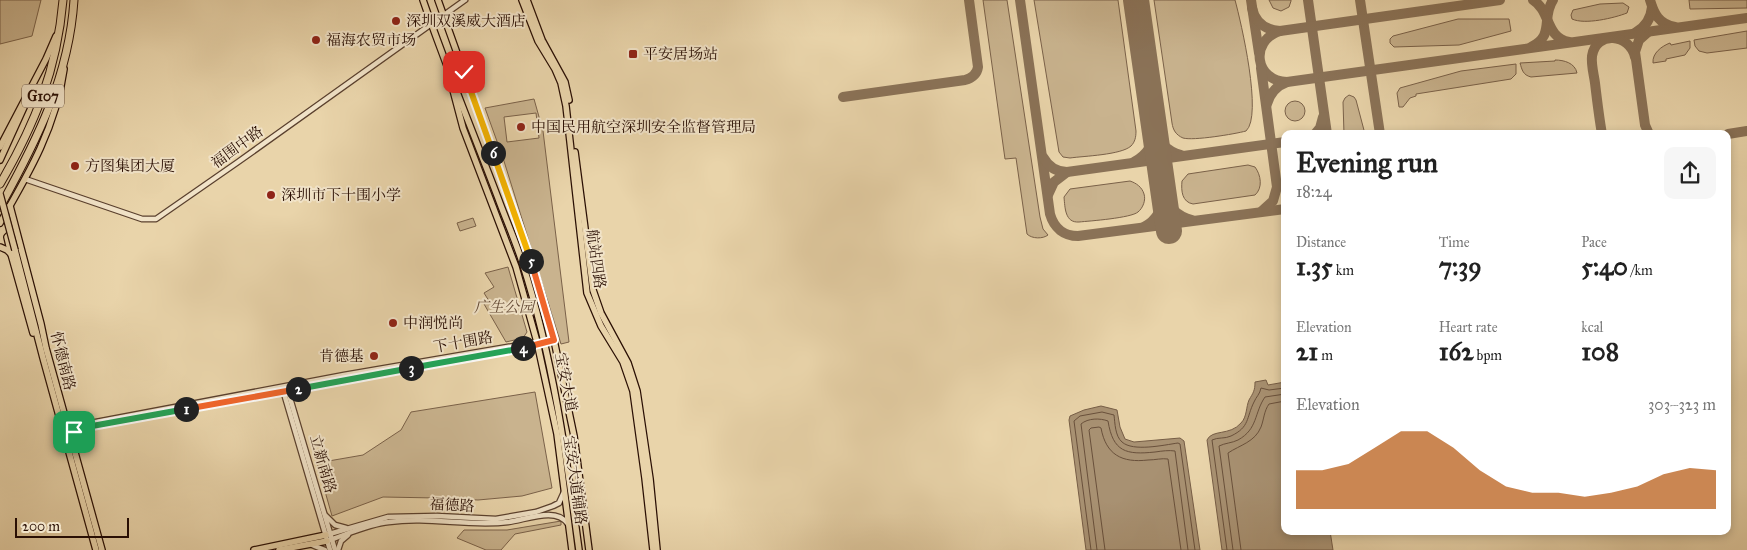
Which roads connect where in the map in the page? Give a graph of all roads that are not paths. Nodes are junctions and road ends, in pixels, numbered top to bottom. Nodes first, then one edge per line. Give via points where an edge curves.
1 (63, 0) edge
2 (74, 0) edge
3 (423, 0) edge
4 (438, 0) edge
5 (465, 0) edge
6 (522, 0) edge
7 (527, 0) edge
8 (444, 15) junction
9 (431, 24) junction
10 (60, 27) junction
11 (68, 45) junction
12 (40, 69) junction
13 (447, 69) junction
14 (0, 147) edge
15 (0, 160) edge
16 (25, 179) junction
17 (0, 184) edge
18 (0, 194) edge
19 (10, 206) junction
20 (0, 207) edge
21 (0, 223) edge
22 (18, 238) junction
23 (0, 247) edge
24 (13, 252) junction
25 (554, 340) junction
26 (545, 342) junction
27 (537, 344) junction
28 (285, 388) junction
29 (551, 407) junction
30 (66, 420) junction
31 (71, 439) junction
32 (565, 448) junction
33 (564, 486) junction
34 (324, 512) junction
35 (543, 513) junction
36 (321, 520) junction
37 (569, 528) junction
38 (352, 530) junction
39 (328, 537) junction
40 (311, 538) junction
41 (303, 545) junction
42 (95, 549) edge
43 (102, 550) edge
44 (254, 550) edge
45 (279, 550) edge
46 (325, 550) edge
47 (330, 550) edge
48 (336, 550) edge
49 (572, 550) edge
50 (579, 550) edge
51 (589, 550) edge
52 (653, 550) edge
53 (657, 550) edge

1 - 10 highway, G107
2 - 11 highway, G107
3 - 9 main road, 宝安大道
4 - 8 main road, 宝安大道
5 - 8 street, 福围中路
6 - 52 main road, 航站四路 via 532,30 555,69 563,91 587,293 601,326 623,362 633,391
7 - 53 main road, 航站四路 via 542,40 565,82 593,290 601,313 628,362 637,391
8 - 9 street, 福围中路
8 - 25 main road, 宝安大道 via 527,248
9 - 13 main road, 宝安大道
9 - 16 street, 福围中路 via 156,219 142,219
10 - 12 main road
10 - 17 highway, G107 via 39,108
11 - 16 main road via 58,106
11 - 20 highway, G107 via 43,123
12 - 14 main road
12 - 15 main road
13 - 26 main road, 宝安大道 via 523,264
13 - 27 main road, 宝安大道辅路 via 463,128 516,266
16 - 19 main road
18 - 24 main road, 怀德南路, bridge
19 - 21 main road
19 - 22 main road, 怀德南路
22 - 24 main road via 14,233 8,236
22 - 30 main road, 怀德南路
23 - 24 main road
24 - 42 main road, 怀德南路
25 - 26 street, 下十围路
25 - 51 main road, 宝安大道 via 574,436
26 - 27 street, 下十围路
26 - 32 main road, 宝安大道
27 - 28 street, 下十围路
27 - 29 main road, 宝安大道辅路
28 - 30 street, 下十围路 via 80,424
28 - 31 street, 下十围路 via 81,428
28 - 34 street, 立新南路
28 - 36 street, 立新南路
29 - 32 main road
29 - 33 main road, 宝安大道辅路
30 - 31 main road, 怀德南路
31 - 43 main road, 怀德南路
32 - 50 main road, 宝安大道
33 - 35 street, 福德路 via 562,498
33 - 37 main road, 宝安大道辅路
34 - 38 street via 335,525
34 - 39 street, 立新南路
35 - 37 street, 福德路 via 559,515
35 - 38 street, 福德路 via 496,519 388,517
36 - 39 street, 立新南路
36 - 40 street via 320,529
37 - 49 main road, 宝安大道辅路
38 - 39 street, 福德路
38 - 48 street
39 - 40 main road
39 - 41 main road
39 - 47 street, 立新南路
39 - 48 street, 立新南路
40 - 44 main road
41 - 45 main road
41 - 46 street via 311,544

